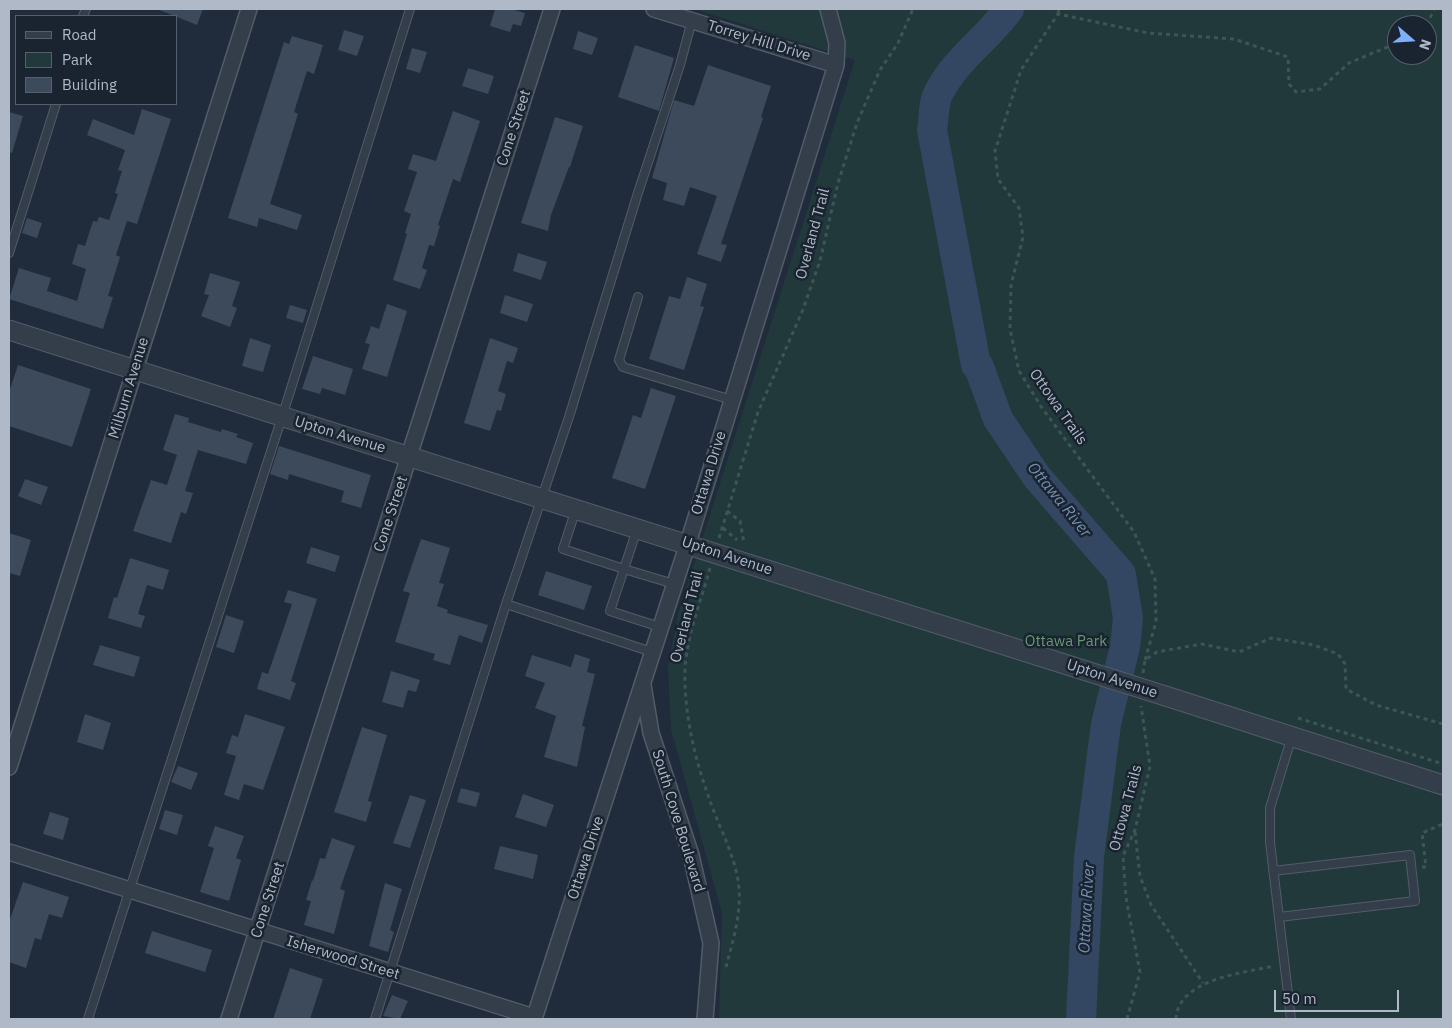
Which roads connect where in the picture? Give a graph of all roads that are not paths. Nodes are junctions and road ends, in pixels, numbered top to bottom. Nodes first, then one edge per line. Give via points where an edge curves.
1 (249, 9) edge
2 (410, 9) edge
3 (552, 9) edge
4 (654, 9) edge
5 (828, 9) edge
6 (692, 20) junction
7 (836, 65) junction
8 (56, 105) edge
9 (9, 253) edge
10 (638, 297) dead end
11 (9, 330) edge
12 (134, 370) junction
13 (732, 400) junction
14 (282, 417) junction
15 (409, 457) junction
16 (542, 498) junction
17 (576, 509) junction
18 (638, 528) junction
19 (688, 543) junction
20 (624, 570) junction
21 (674, 584) junction
22 (506, 604) junction
23 (660, 627) junction
24 (652, 652) junction
25 (642, 682) junction
26 (1292, 736) junction
27 (9, 767) edge
28 (1443, 784) edge
29 (9, 852) edge
30 (1273, 871) junction
31 (130, 890) junction
32 (1279, 917) junction
33 (258, 931) junction
34 (390, 972) junction
35 (534, 1018) edge
36 (88, 1019) edge
37 (229, 1019) edge
38 (375, 1019) edge
39 (704, 1019) edge
40 (1291, 1019) edge

1 - 12 street, Milburn Avenue
2 - 14 lane
3 - 15 street, Cone Street
4 - 6 street, Torrey Hill Drive
5 - 7 street, Ottawa Drive via 837,43
6 - 7 street, Torrey Hill Drive
6 - 16 lane
7 - 13 street, Ottawa Drive
8 - 9 lane
10 - 13 lane via 619,360 623,367
11 - 12 street, Upton Avenue
12 - 14 street, Upton Avenue
12 - 27 street, Milburn Avenue
13 - 19 street, Ottawa Drive
14 - 15 street, Upton Avenue
14 - 31 lane
15 - 16 street, Upton Avenue
15 - 33 street, Cone Street
16 - 17 street, Upton Avenue
16 - 22 lane
17 - 18 street, Upton Avenue
17 - 20 lane via 563,549
18 - 19 street, Upton Avenue
18 - 20 lane
19 - 21 street, Ottawa Drive
19 - 26 street, Upton Avenue, bridge
20 - 21 lane
20 - 23 lane via 610,611
21 - 23 street, Ottawa Drive
22 - 24 lane
22 - 34 lane
23 - 24 street, Ottawa Drive
24 - 25 street, Ottawa Drive
25 - 35 street, Ottawa Drive
25 - 39 street, South Cove Boulevard via 651,733 691,855 711,943
26 - 28 street, Upton Avenue
26 - 30 lane via 1270,808
29 - 31 street, Isherwood Street
30 - 32 lane
30 - 32 lane via 1410,855 1412,868 1415,901
31 - 33 street, Isherwood Street
31 - 36 lane
32 - 40 lane
33 - 34 street, Isherwood Street
33 - 37 street, Cone Street
34 - 35 street, Isherwood Street
34 - 38 lane

